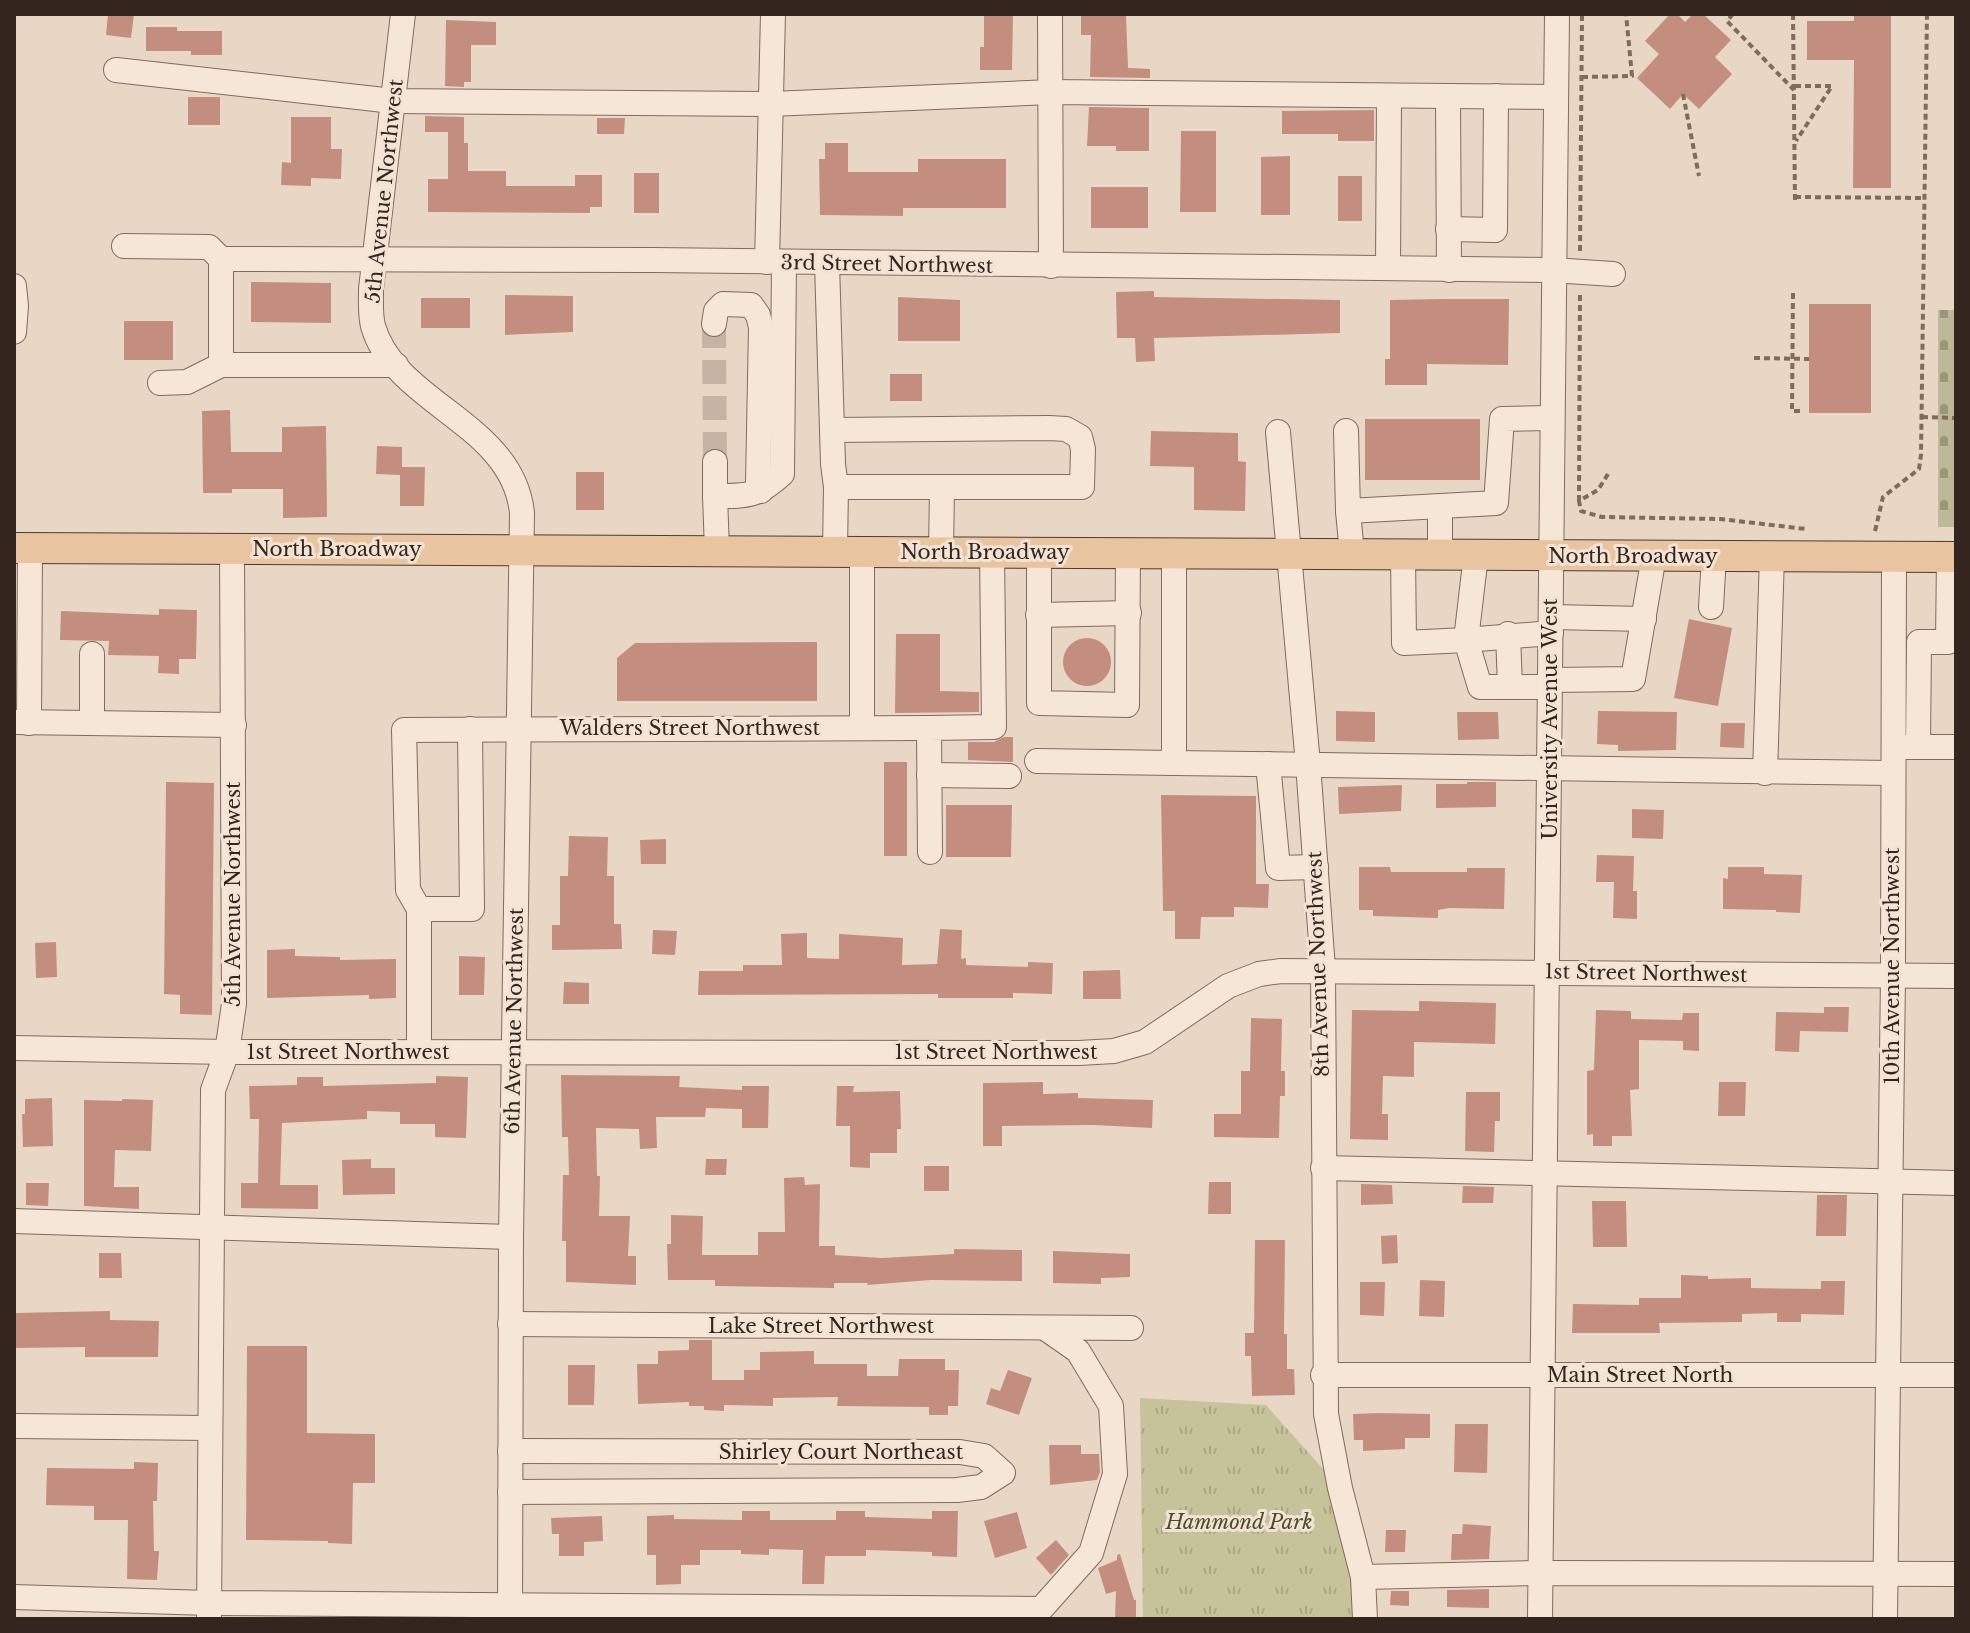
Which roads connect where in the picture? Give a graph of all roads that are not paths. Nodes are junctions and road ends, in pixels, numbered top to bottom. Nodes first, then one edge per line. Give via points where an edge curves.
1 (403, 14) edge
2 (773, 14) edge
3 (1050, 14) edge
4 (1557, 14) edge
5 (116, 70) dead end
6 (1051, 92) junction
7 (1389, 96) junction
8 (1448, 96) junction
9 (1496, 96) junction
10 (1556, 97) junction
11 (393, 101) junction
12 (771, 104) junction
13 (1448, 229) junction
14 (124, 246) dead end
15 (221, 259) junction
16 (375, 261) junction
17 (775, 262) junction
18 (827, 263) junction
19 (1051, 266) junction
20 (1388, 268) junction
21 (1449, 270) junction
22 (1552, 270) junction
23 (1613, 274) dead end
24 (14, 286) edge
25 (714, 324) dead end
26 (14, 332) edge
27 (221, 365) junction
28 (396, 365) junction
29 (160, 383) dead end
30 (1551, 418) junction
31 (834, 430) junction
32 (1346, 431) dead end
33 (1278, 432) dead end
34 (715, 462) tunnel mouth
35 (836, 487) junction
36 (942, 487) junction
37 (761, 491) junction
38 (715, 496) junction
39 (1440, 506) junction
40 (1348, 511) junction
41 (22, 548) edge
42 (232, 548) junction
43 (522, 550) junction
44 (717, 550) junction
45 (848, 551) junction
46 (941, 552) junction
47 (992, 552) junction
48 (1039, 552) junction
49 (1128, 553) junction
50 (1174, 553) junction
51 (1287, 554) junction
52 (1352, 554) junction
53 (1403, 554) junction
54 (1440, 555) junction
55 (1476, 555) junction
56 (1551, 555) junction
57 (1654, 556) junction
58 (1714, 556) junction
59 (1772, 556) junction
60 (1894, 557) junction
61 (1953, 557) edge
62 (22, 601) edge
63 (1711, 607) dead end
64 (1129, 613) junction
65 (1038, 615) junction
66 (1952, 618) edge
67 (1644, 619) junction
68 (1551, 625) junction
69 (1508, 634) junction
70 (1466, 640) junction
71 (1894, 642) junction
72 (1919, 642) junction
73 (92, 654) dead end
74 (1550, 683) junction
75 (1510, 687) junction
76 (21, 722) edge
77 (92, 723) junction
78 (234, 725) junction
79 (862, 728) junction
80 (929, 728) junction
81 (470, 729) junction
82 (518, 729) junction
83 (1918, 746) junction
84 (1893, 747) junction
85 (1956, 747) edge
86 (1037, 761) dead end
87 (1174, 763) junction
88 (1268, 764) junction
89 (1308, 764) junction
90 (1550, 766) junction
91 (1765, 773) junction
92 (1893, 773) junction
93 (929, 775) junction
94 (1009, 776) dead end
95 (930, 852) dead end
96 (1316, 867) junction
97 (419, 909) junction
98 (1323, 969) junction
99 (1547, 972) junction
100 (1893, 975) junction
101 (1956, 976) edge
102 (14, 1048) edge
103 (227, 1052) junction
104 (419, 1052) junction
105 (513, 1053) junction
106 (1323, 1168) junction
107 (1543, 1171) junction
108 (1890, 1183) junction
109 (1956, 1183) edge
110 (14, 1221) edge
111 (212, 1227) junction
112 (511, 1237) junction
113 (510, 1324) junction
114 (1045, 1328) junction
115 (1131, 1328) dead end
116 (1887, 1374) junction
117 (1323, 1375) junction
118 (1541, 1375) junction
119 (1956, 1375) edge
120 (14, 1426) edge
121 (209, 1428) junction
122 (510, 1451) junction
123 (510, 1492) junction
124 (1540, 1573) junction
125 (1884, 1574) junction
126 (1956, 1574) edge
127 (1363, 1577) junction
128 (14, 1597) edge
129 (209, 1611) edge
130 (510, 1612) edge
131 (1365, 1619) edge
132 (1540, 1619) edge
133 (1885, 1619) edge

1 - 11 street, 5th Avenue Northwest
2 - 12 street
3 - 6 street
4 - 10 street, University Avenue West
5 - 11 street
6 - 7 street
6 - 12 street
6 - 19 street
7 - 8 street
7 - 20 street
8 - 9 street
8 - 13 street
9 - 10 street
9 - 13 street via 1495,230
10 - 22 street, University Avenue West
11 - 12 street
11 - 16 street, 5th Avenue Northwest
12 - 17 street
13 - 21 street
14 - 15 street, 3rd Street Northwest via 209,247
15 - 16 street, 3rd Street Northwest
15 - 27 street
16 - 17 street, 3rd Street Northwest
16 - 28 street, 5th Avenue Northwest via 373,324
17 - 18 street, 3rd Street Northwest
17 - 37 street via 782,474
18 - 19 street, 3rd Street Northwest
18 - 31 street
19 - 20 street, 3rd Street Northwest
20 - 21 street, 3rd Street Northwest
21 - 22 street, 3rd Street Northwest
22 - 23 street, 3rd Street Northwest
22 - 30 street, University Avenue West
24 - 26 street
25 - 37 street via 723,304 751,305 758,315
27 - 28 street
27 - 29 street via 187,382
28 - 43 street, 5th Avenue Northwest via 502,461 521,500
30 - 39 street via 1502,419 1496,503
30 - 56 street, University Avenue West
31 - 35 street
31 - 36 street via 1066,429 1080,437 1082,487
32 - 40 street
33 - 51 street, 8th Avenue Northwest
34 - 38 street
35 - 36 street
35 - 45 street
36 - 46 street
37 - 38 street
38 - 44 street
39 - 40 street
39 - 54 street
40 - 52 street
41 - 42 main road, North Broadway
41 - 62 street
42 - 43 main road, North Broadway
42 - 78 street, 5th Avenue Northwest
43 - 44 main road, North Broadway
43 - 82 street, 6th Avenue Northwest
44 - 45 main road, North Broadway
45 - 46 main road, North Broadway
45 - 79 street
46 - 47 main road, North Broadway
47 - 48 main road, North Broadway
47 - 80 street, Walders Street Northwest via 994,727
48 - 49 main road, North Broadway
48 - 65 street
49 - 50 main road, North Broadway
49 - 64 street
50 - 51 main road, North Broadway
50 - 87 street
51 - 52 main road, North Broadway
51 - 89 street, 8th Avenue Northwest
52 - 53 main road, North Broadway
53 - 54 main road, North Broadway
53 - 70 street via 1404,643
54 - 55 main road, North Broadway
55 - 56 main road, North Broadway
55 - 70 street
56 - 57 main road, North Broadway
56 - 68 street, University Avenue West
57 - 58 main road, North Broadway
57 - 67 street
58 - 59 main road, North Broadway
58 - 63 street
59 - 60 main road, North Broadway
59 - 91 street
60 - 61 main road, North Broadway
60 - 71 street, 10th Avenue Northwest
61 - 66 street
62 - 76 street
64 - 65 street
64 - 65 street via 1127,705 1039,703
66 - 72 street
67 - 68 street
67 - 74 street via 1633,679
68 - 69 street
68 - 74 street, University Avenue West
69 - 70 street
69 - 75 street
70 - 75 street via 1480,687
71 - 72 street
71 - 84 street, 10th Avenue Northwest
72 - 83 street
73 - 77 street
74 - 75 street
74 - 90 street, University Avenue West
76 - 77 street
77 - 78 street
78 - 103 street, 5th Avenue Northwest via 234,1004
79 - 80 street, Walders Street Northwest
79 - 82 street, Walders Street Northwest
80 - 93 street
81 - 82 street, Walders Street Northwest
81 - 97 street via 472,909
81 - 97 street, Walders Street Northwest via 404,730 408,890
82 - 105 street, 6th Avenue Northwest
83 - 84 street
83 - 85 street
84 - 92 street, 10th Avenue Northwest
86 - 87 street
87 - 88 street
88 - 89 street
88 - 96 street via 1278,868
89 - 90 street
89 - 96 street, 8th Avenue Northwest
90 - 91 street
90 - 99 street, University Avenue West
91 - 92 street
92 - 100 street, 10th Avenue Northwest
93 - 94 street
93 - 95 street
96 - 98 street, 8th Avenue Northwest
97 - 104 street
98 - 99 street, 1st Street Northwest
98 - 105 street, 1st Street Northwest via 1246,978 1220,990 1154,1038 1114,1051
98 - 106 street, 8th Avenue Northwest
99 - 100 street, 1st Street Northwest
99 - 107 street, University Avenue West
100 - 101 street, 1st Street Northwest
100 - 108 street, 10th Avenue Northwest
102 - 103 street, 1st Street Northwest
103 - 104 street, 1st Street Northwest
103 - 111 street, 5th Avenue Northwest via 213,1090
104 - 105 street, 1st Street Northwest
105 - 112 street, 6th Avenue Northwest
106 - 107 street
106 - 117 street, 8th Avenue Northwest
107 - 108 street
107 - 118 street, University Avenue West
108 - 109 street
108 - 116 street, 10th Avenue Northwest
110 - 111 street
111 - 112 street
111 - 121 street, 5th Avenue Northwest
112 - 113 street, 6th Avenue Northwest
113 - 114 street, Lake Street Northwest
113 - 122 street, 6th Avenue Northwest
114 - 115 street, Lake Street Northwest
114 - 130 street via 1078,1351 1111,1406 1115,1474 1091,1553 1041,1609
116 - 118 street, Main Street North
116 - 119 street, Main Street North
116 - 125 street, 10th Avenue Northwest
117 - 118 street, Main Street North
117 - 127 street, 8th Avenue Northwest via 1328,1434
118 - 124 street, University Avenue West
120 - 121 street
121 - 129 street, 5th Avenue Northwest
122 - 123 street, 6th Avenue Northwest
122 - 123 street, Shirley Court Northeast via 960,1452 984,1456 1003,1473 981,1487 957,1490
123 - 130 street, 6th Avenue Northwest
124 - 125 street
124 - 127 street
124 - 132 street, University Avenue West
125 - 126 street
125 - 133 street, 10th Avenue Northwest
127 - 131 street, 8th Avenue Northwest
128 - 129 street
129 - 130 street

